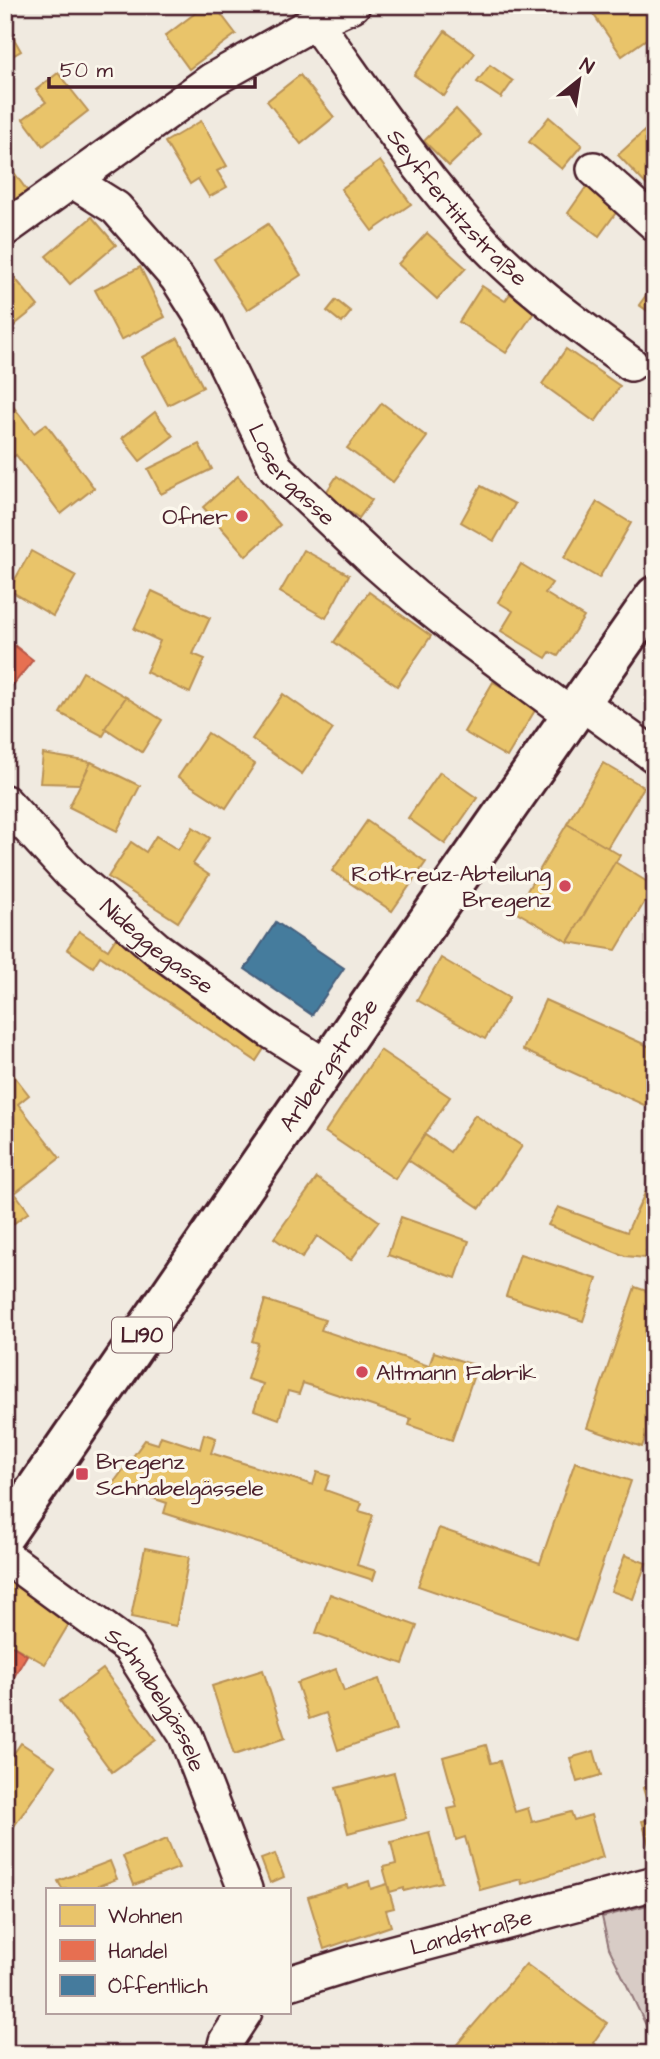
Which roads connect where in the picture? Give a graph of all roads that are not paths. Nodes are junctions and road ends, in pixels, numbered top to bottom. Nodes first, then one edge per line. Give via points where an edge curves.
1 (353, 5) edge
2 (315, 22) junction
3 (594, 169) dead end
4 (73, 181) junction
5 (655, 224) edge
6 (5, 229) edge
7 (631, 364) dead end
8 (655, 596) edge
9 (576, 709) junction
10 (655, 756) edge
11 (5, 803) edge
12 (314, 1060) junction
13 (7, 1535) edge
14 (655, 1883) edge
15 (245, 1888) edge
16 (290, 1983) edge
17 (245, 2014) edge
18 (223, 2054) edge

1 - 2 street
2 - 4 street via 212,80
2 - 7 street, Seyffertitzstraße via 411,156 484,243 554,307
3 - 5 street
4 - 6 street
4 - 9 street, Losergasse via 116,208 177,278 205,322 276,468 414,597
8 - 9 main road, Arlbergstraße / L190
9 - 10 street, Losergasse
9 - 12 main road, Arlbergstraße / L190
11 - 12 street, Nideggegasse via 70,873 157,949
12 - 13 main road, Arlbergstraße / L190
13 - 15 street, Schnabelgässele via 129,1647 185,1734
14 - 16 street, Landstraße
17 - 18 street via 226,2041

